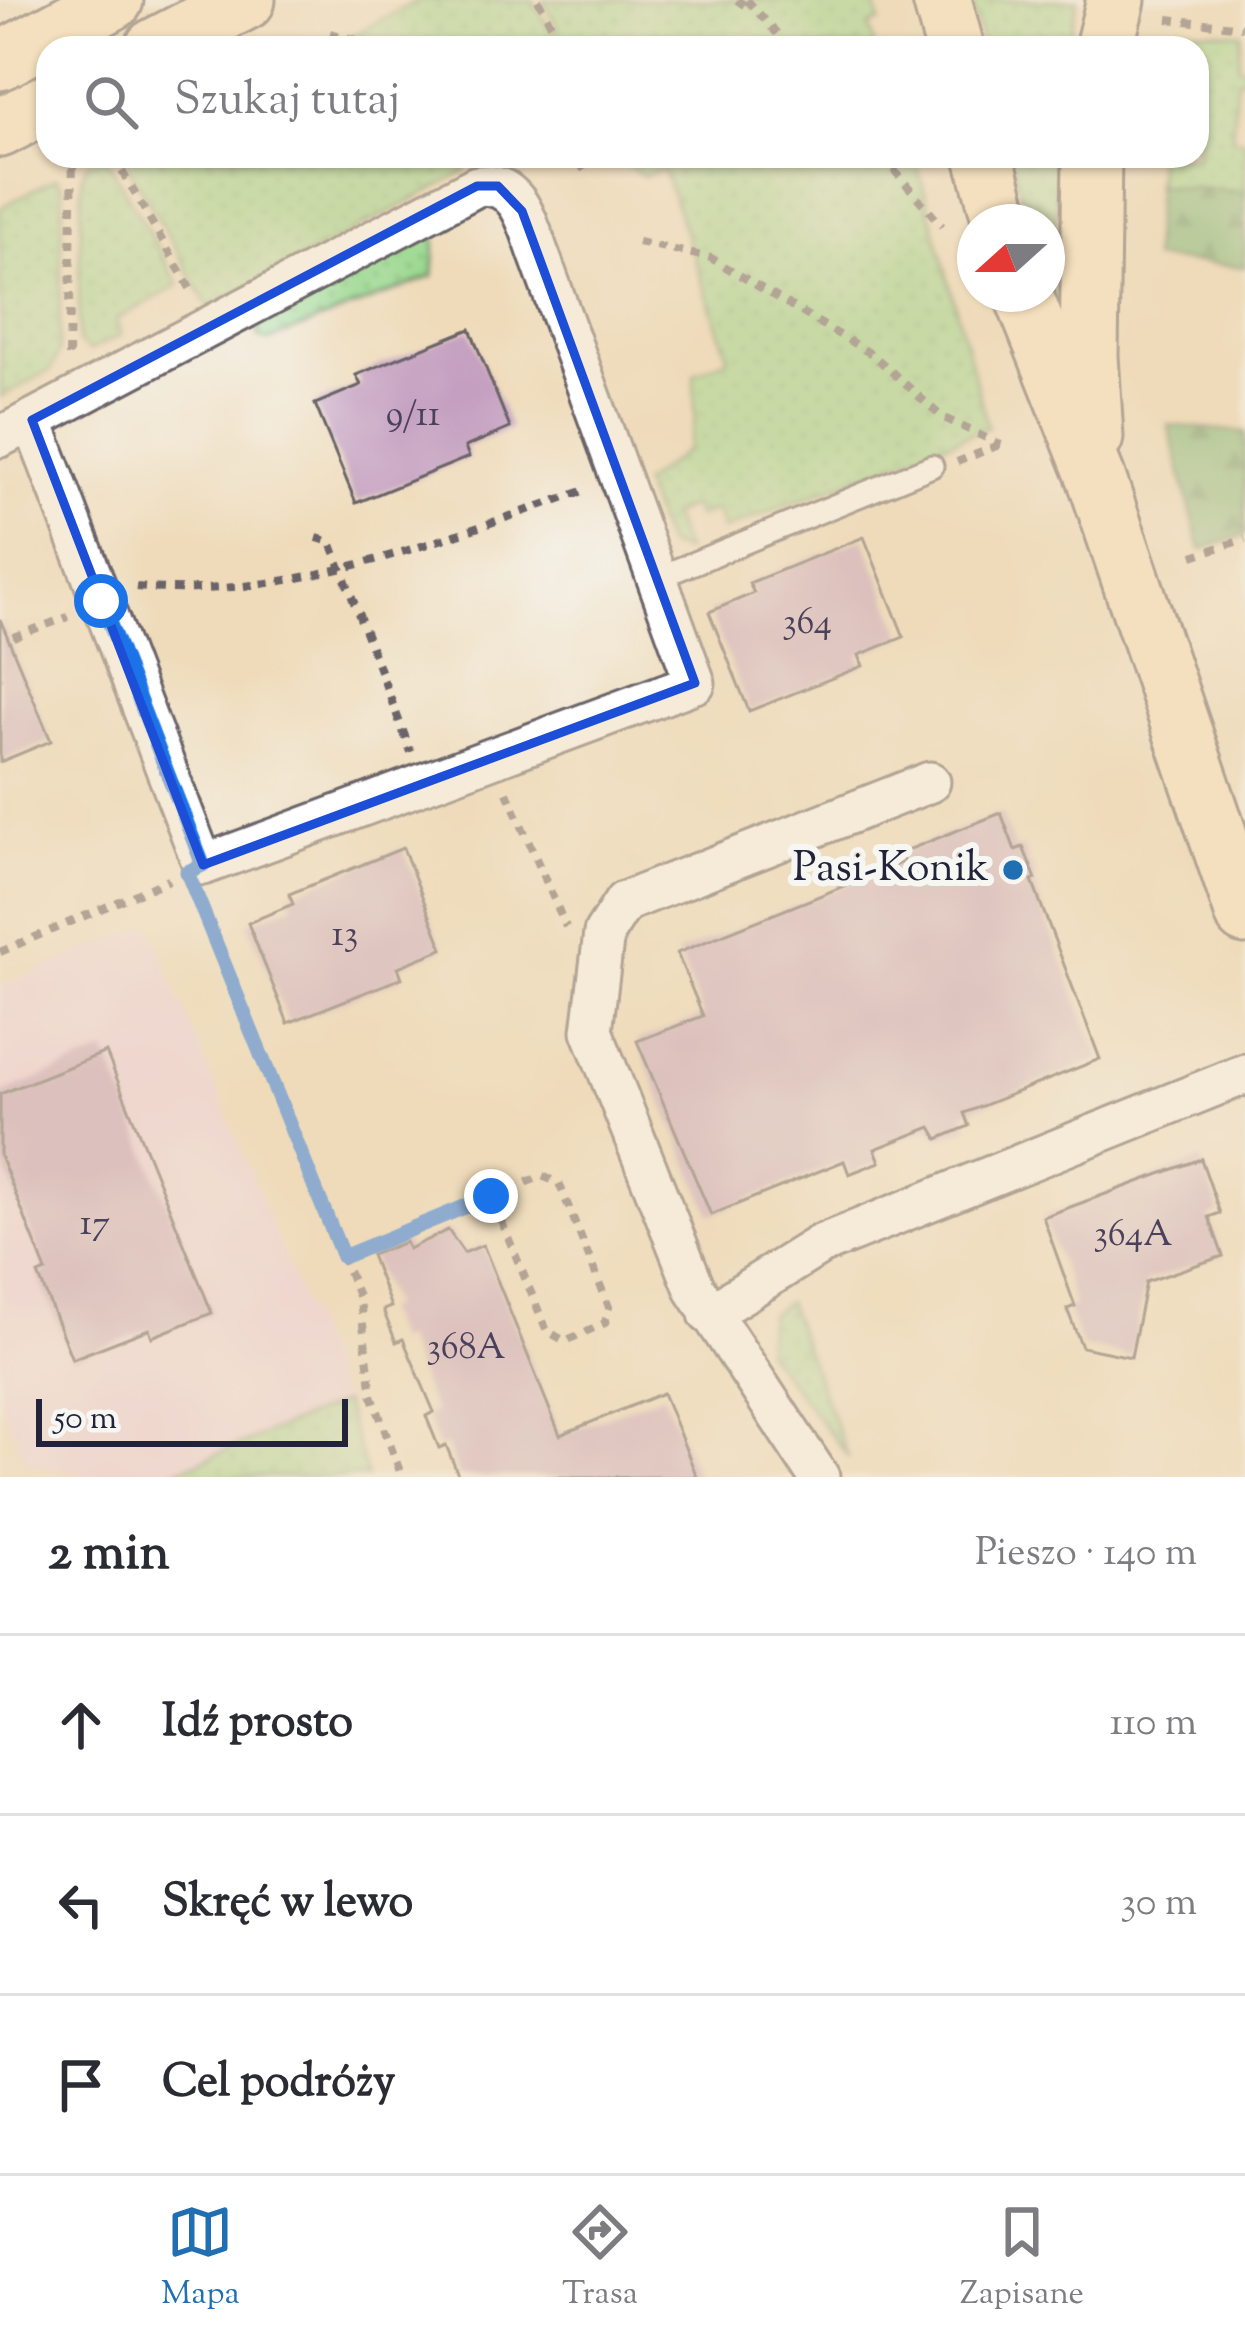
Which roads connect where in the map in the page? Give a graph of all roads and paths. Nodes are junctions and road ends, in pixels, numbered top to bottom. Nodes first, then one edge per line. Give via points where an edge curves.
1 (114, 0) edge
2 (246, 0) edge
3 (538, 0) edge
4 (737, 0) edge
5 (747, 0) edge
6 (942, 0) edge
7 (1142, 10) edge
8 (767, 21) junction
9 (1242, 27) dead end
10 (330, 33) dead end
11 (47, 36) edge
12 (177, 36) edge
13 (341, 36) edge
14 (553, 36) edge
15 (780, 36) edge
16 (952, 36) edge
17 (1116, 36) edge
18 (36, 42) edge
19 (0, 61) edge
20 (36, 110) edge
21 (0, 128) edge
22 (73, 168) edge
23 (120, 168) edge
24 (892, 168) edge
25 (987, 168) edge
26 (1092, 168) edge
27 (997, 204) edge
28 (942, 226) dead end
29 (638, 242) dead end
30 (1030, 312) edge
31 (212, 326) junction
32 (77, 374) dead end
33 (16, 428) edge
34 (932, 466) joint
35 (1096, 477) junction
36 (604, 484) dead end
37 (317, 538) dead end
38 (1245, 539) edge
39 (1193, 556) dead end
40 (343, 572) junction
41 (657, 578) junction
42 (130, 586) dead end
43 (84, 611) dead end
44 (13, 637) dead end
45 (492, 758) junction
46 (930, 782) dead end
47 (423, 784) junction
48 (195, 869) junction
49 (1245, 916) edge
50 (572, 938) dead end
51 (0, 952) edge
52 (1245, 1074) edge
53 (491, 1196) junction
54 (343, 1257) junction
55 (709, 1314) junction
56 (402, 1477) edge
57 (819, 1477) edge

1 - 11 main road
2 - 12 main road
3 - 14 path
4 - 8 path
5 - 8 path
6 - 16 main road
7 - 9 path
7 - 17 main road
8 - 15 path
10 - 13 path
18 - 19 main road
20 - 21 main road
22 - 32 path via 69,358
23 - 31 path
24 - 28 path
25 - 27 main road
26 - 35 main road via 1088,356
29 - 34 path via 711,259 873,355 941,417 1000,445
30 - 35 main road
31 - 33 street
31 - 41 street via 477,186 508,190 542,260
33 - 48 street
34 - 41 lane
35 - 49 main road
36 - 40 path
37 - 40 path via 331,542
38 - 39 path
40 - 42 path via 185,592
40 - 47 path
41 - 45 street via 695,683
43 - 44 path
45 - 47 street
45 - 50 path
46 - 55 street via 624,902 604,933 592,1030
47 - 48 street
48 - 51 path
48 - 54 path
52 - 55 street via 820,1244
53 - 53 path via 542,1176 559,1183 609,1307 605,1323 565,1341 548,1331
53 - 54 path
54 - 56 path via 360,1300 373,1395
55 - 57 street

